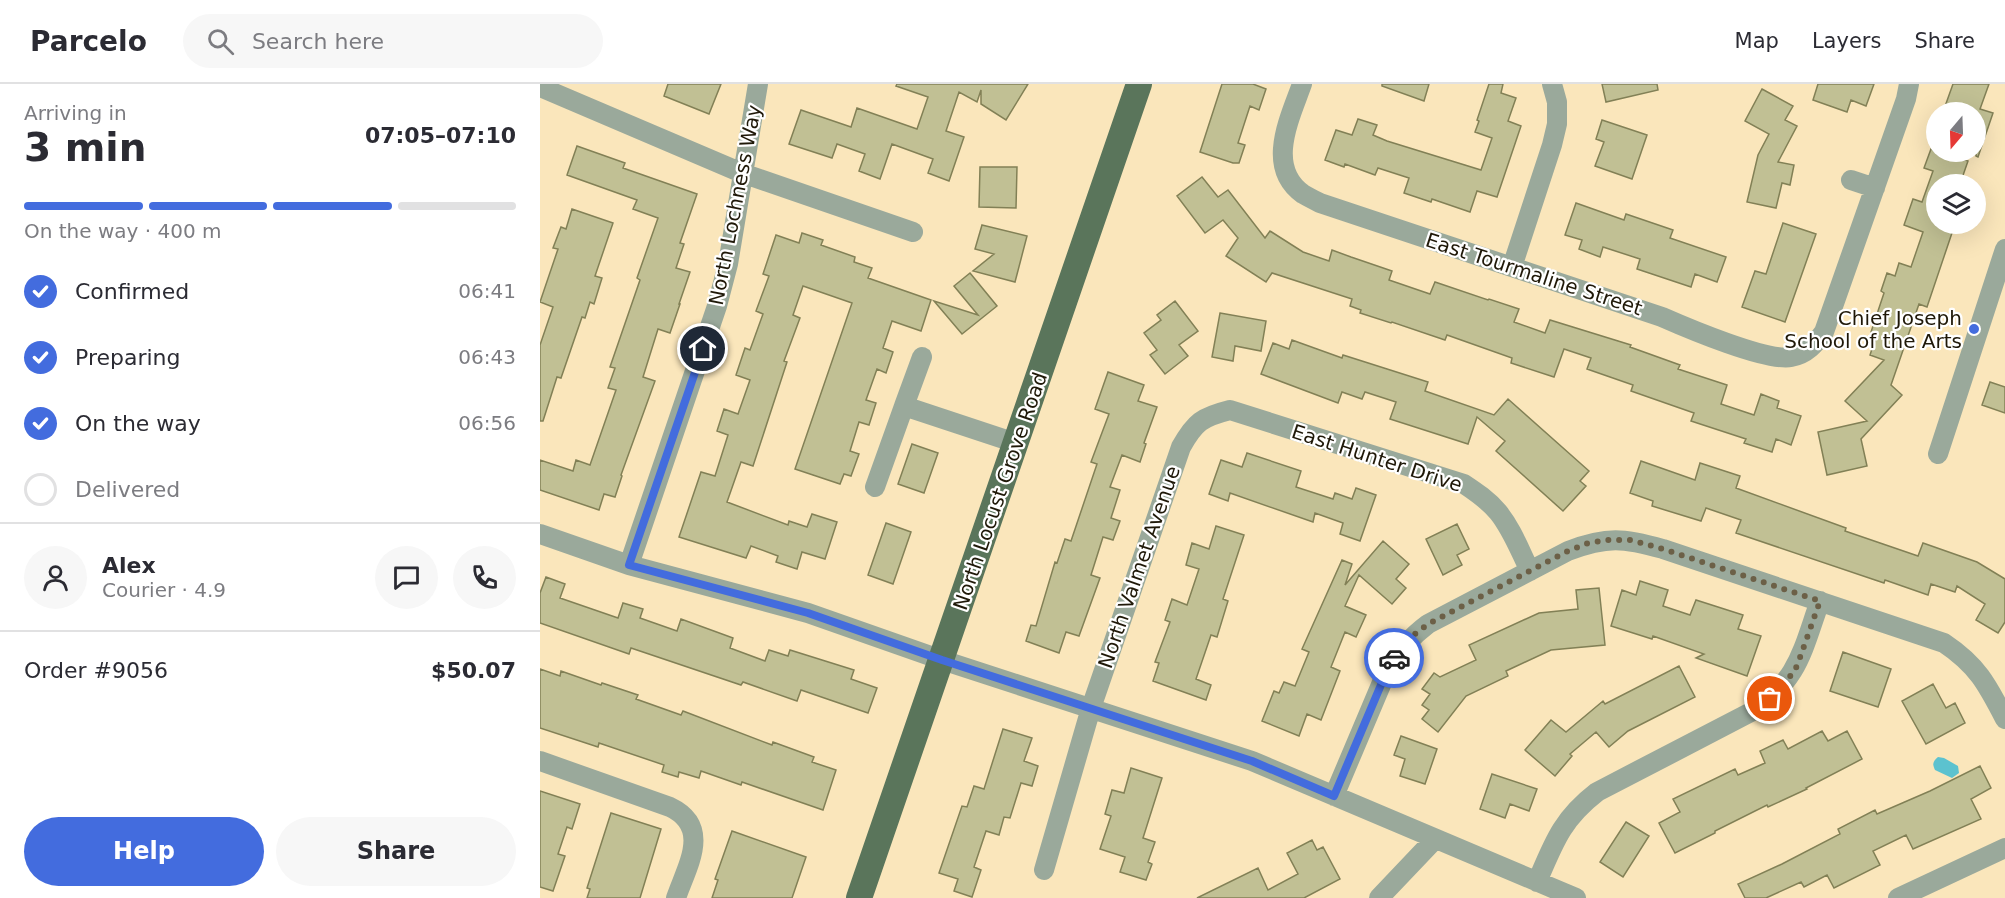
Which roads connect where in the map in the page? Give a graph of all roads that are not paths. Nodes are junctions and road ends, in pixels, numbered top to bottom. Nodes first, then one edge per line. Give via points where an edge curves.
1 (758, 84) edge
2 (1139, 84) edge
3 (1302, 84) edge
4 (1552, 84) edge
5 (1909, 84) edge
6 (540, 87) edge
7 (540, 92) edge
8 (742, 173) junction
9 (1851, 180) dead end
10 (1875, 188) junction
11 (913, 232) dead end
12 (2003, 262) edge
13 (1512, 267) junction
14 (922, 357) dead end
15 (904, 406) junction
16 (1192, 428) joint
17 (1016, 442) junction
18 (1938, 454) dead end
19 (875, 487) dead end
20 (540, 534) edge
21 (629, 565) junction
22 (1530, 571) junction
23 (1820, 601) junction
24 (942, 660) junction
25 (1091, 708) junction
26 (2005, 718) edge
27 (540, 761) edge
28 (1334, 796) junction
29 (1435, 839) junction
30 (2005, 848) edge
31 (1044, 870) dead end
32 (1537, 882) junction
33 (676, 898) edge
34 (860, 898) edge
35 (1379, 898) edge
36 (1576, 898) edge
37 (1898, 898) edge

1 - 8 street, North Lochness Way
2 - 17 main road, North Locust Grove Road
3 - 13 street, East Tourmaline Street via 1282,154 1287,175 1301,193 1320,203
4 - 13 street via 1557,124
5 - 10 street
6 - 7 street
6 - 8 street
8 - 11 street
8 - 21 street, North Lochness Way via 728,264 717,306
9 - 10 street
10 - 13 street, East Tourmaline Street via 1824,332 1811,349 1791,357 1769,356
12 - 18 street
14 - 15 street
15 - 17 street
15 - 19 street
16 - 22 street, East Hunter Drive via 1209,415 1230,410 1464,484 1497,511
16 - 25 street, North Valmet Avenue via 1181,447
17 - 24 main road, North Locust Grove Road
20 - 21 street
21 - 24 street via 808,613
22 - 23 street via 1588,543 1631,540
22 - 28 street via 1428,624 1411,637 1386,673
23 - 26 street via 1944,643 1977,670
23 - 32 street via 1797,666 1770,699 1597,792 1579,806 1565,822
24 - 25 street
24 - 34 main road, North Locust Grove Road
25 - 28 street via 1252,761
25 - 31 street, North Valmet Avenue
27 - 33 street via 670,807 690,822 694,846
28 - 29 street
29 - 32 street
29 - 35 street
30 - 37 street
32 - 36 street

